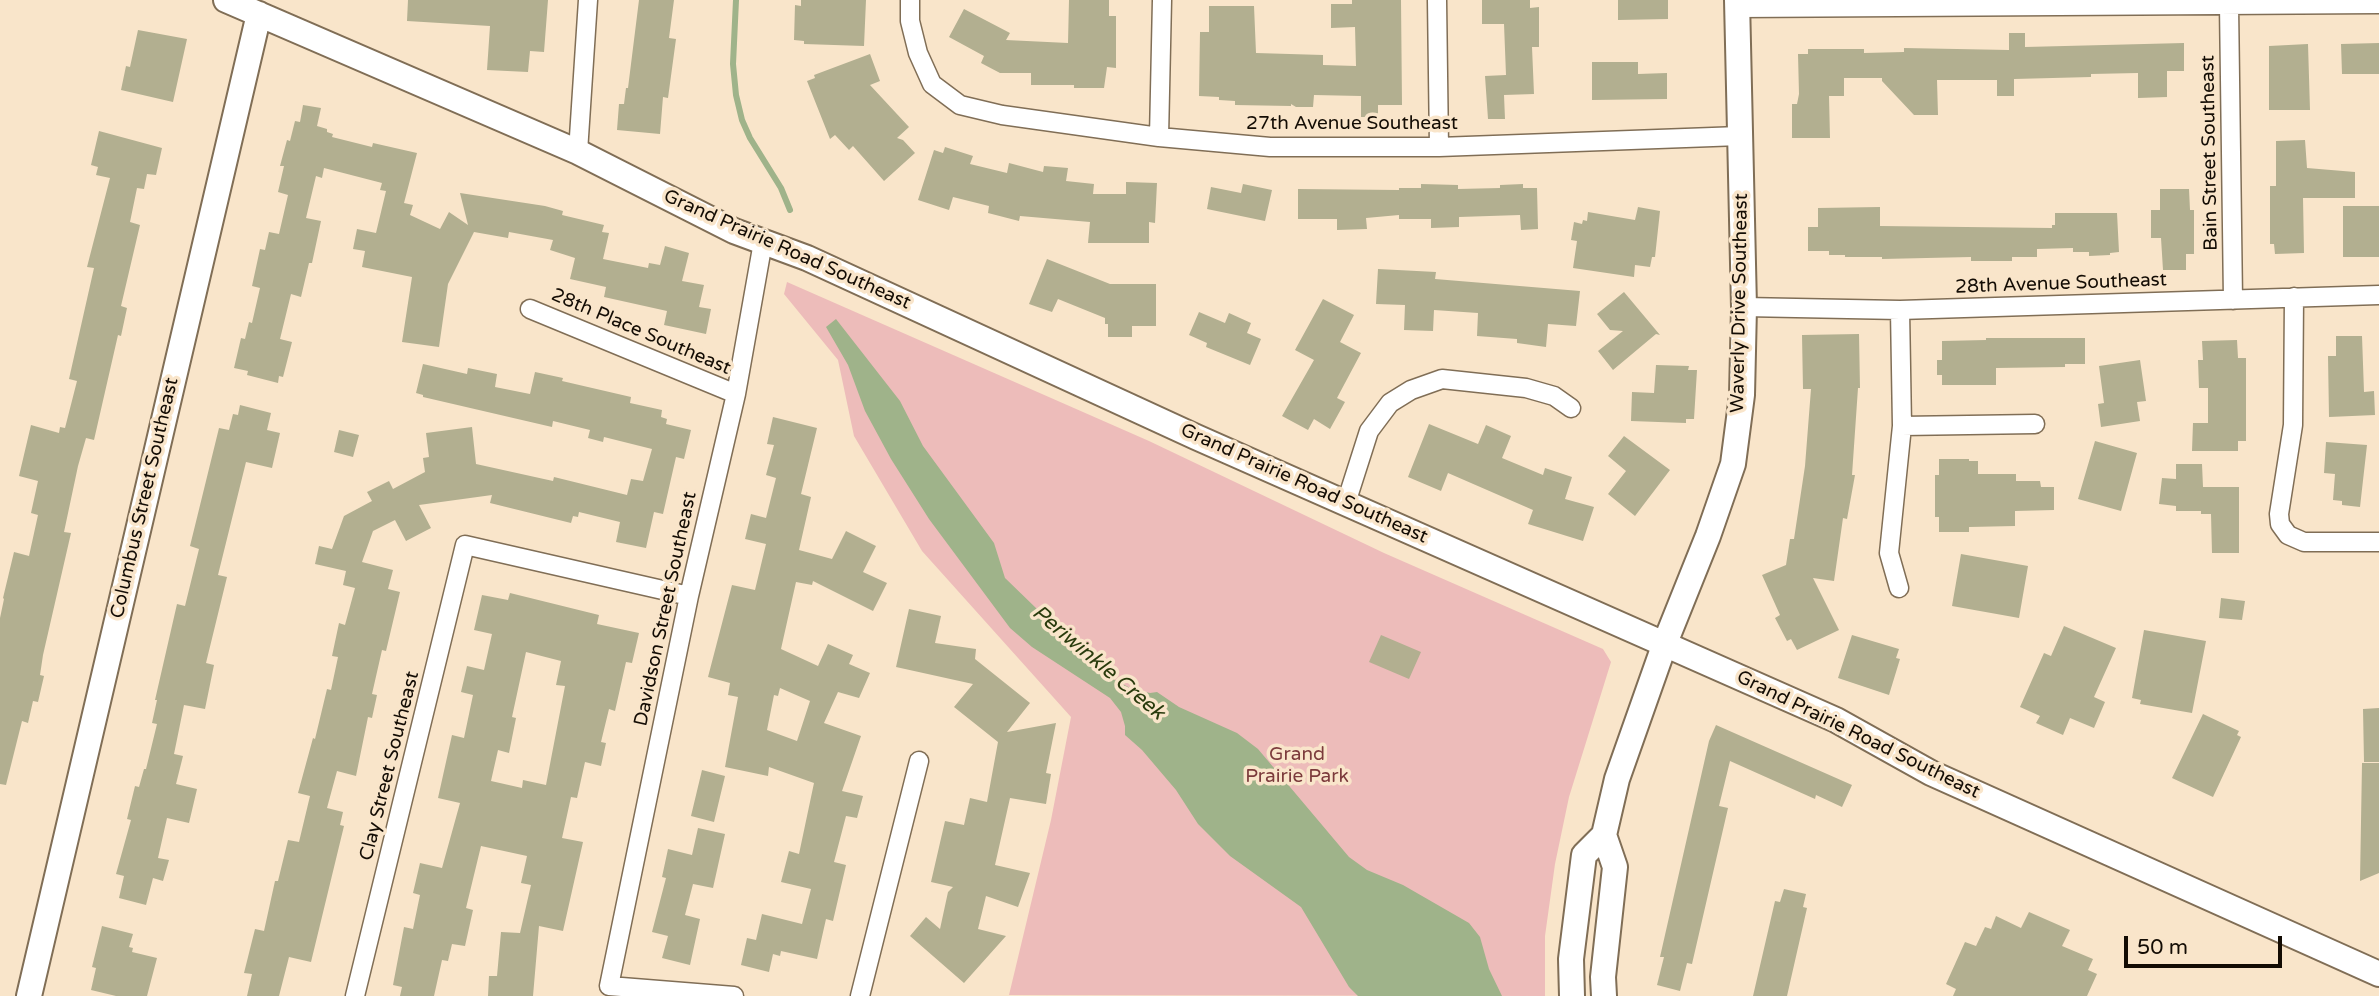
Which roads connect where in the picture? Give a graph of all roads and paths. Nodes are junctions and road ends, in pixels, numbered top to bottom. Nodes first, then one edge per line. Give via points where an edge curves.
1 (226, 0) edge
2 (589, 0) edge
3 (910, 0) edge
4 (1162, 0) edge
5 (1437, 0) edge
6 (1737, 4) edge
7 (2379, 4) edge
8 (2228, 5) junction
9 (260, 7) edge
10 (1740, 136) junction
11 (1159, 137) junction
12 (1439, 147) junction
13 (578, 152) junction
14 (763, 242) junction
15 (2379, 295) edge
16 (2294, 297) junction
17 (2233, 300) junction
18 (1744, 307) junction
19 (530, 309) dead end
20 (1900, 310) junction
21 (736, 394) junction
22 (1571, 408) dead end
23 (2035, 424) dead end
24 (1902, 426) junction
25 (1346, 503) junction
26 (2379, 542) edge
27 (1899, 588) dead end
28 (689, 596) junction
29 (1665, 643) junction
30 (919, 761) dead end
31 (1604, 835) junction
32 (2379, 974) edge
33 (29, 996) edge
34 (355, 996) edge
35 (734, 996) edge
36 (860, 996) edge
37 (1572, 996) edge
38 (1604, 996) edge

1 - 9 main road, Grand Prairie Road Southeast
2 - 13 street
3 - 11 street, 27th Avenue Southeast via 918,53 932,84 960,105
4 - 11 street
5 - 12 street
6 - 8 street
6 - 10 main road, Waverly Drive Southeast
7 - 8 street
8 - 17 street, Bain Street Southeast
9 - 13 main road, Grand Prairie Road Southeast
9 - 33 main road, Columbus Street Southeast
10 - 12 street, 27th Avenue Southeast
10 - 18 main road, Waverly Drive Southeast
11 - 12 street, 27th Avenue Southeast via 1270,148
13 - 14 main road, Grand Prairie Road Southeast
14 - 21 street, Davidson Street Southeast
14 - 25 main road, Grand Prairie Road Southeast
15 - 16 street, 28th Avenue Southeast
16 - 17 street, 28th Avenue Southeast
16 - 26 street via 2293,425 2280,524 2288,535 2305,542
17 - 20 street, 28th Avenue Southeast
18 - 20 street, 28th Avenue Southeast
18 - 29 main road, Waverly Drive Southeast via 1742,395 1733,464
19 - 21 street, 28th Place Southeast
20 - 24 street
21 - 28 street, Davidson Street Southeast
22 - 25 street via 1554,396 1526,388 1442,379 1411,390 1390,403 1369,431
23 - 24 street
24 - 27 street via 1889,553
25 - 29 main road, Grand Prairie Road Southeast
28 - 34 street, Clay Street Southeast via 465,545
28 - 35 street, Davidson Street Southeast via 610,986
29 - 31 main road, Waverly Drive Southeast via 1617,779
29 - 32 main road, Grand Prairie Road Southeast via 1836,720 1931,773
30 - 36 street
31 - 37 main road, Waverly Drive Southeast via 1584,855 1571,959
31 - 38 main road via 1615,867

